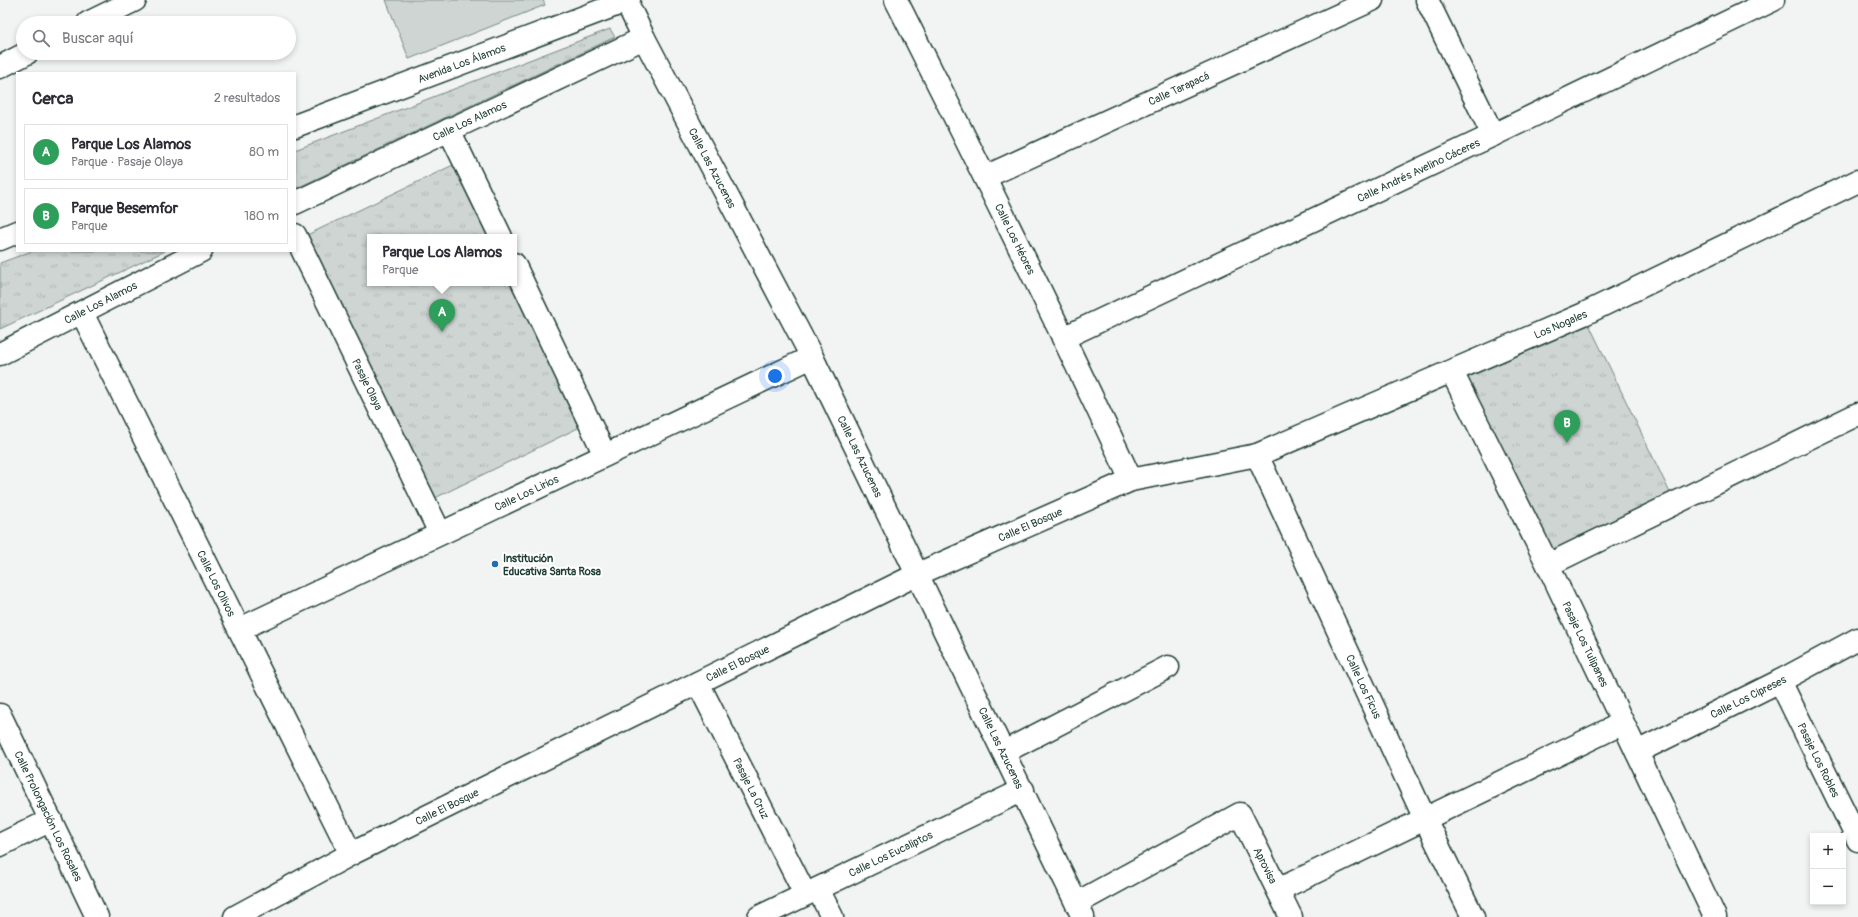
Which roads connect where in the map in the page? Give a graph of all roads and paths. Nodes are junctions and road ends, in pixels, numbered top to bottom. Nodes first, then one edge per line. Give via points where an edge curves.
1 (135, 0) edge
2 (628, 0) edge
3 (896, 0) edge
4 (1372, 0) edge
5 (1427, 0) edge
6 (1773, 0) edge
7 (102, 16) edge
8 (644, 38) junction
9 (16, 58) edge
10 (0, 66) edge
11 (296, 126) edge
12 (449, 130) junction
13 (1492, 135) junction
14 (985, 177) junction
15 (1858, 181) edge
16 (296, 203) edge
17 (16, 232) edge
18 (500, 234) edge
19 (296, 237) edge
20 (0, 239) edge
21 (199, 252) edge
22 (517, 270) edge
23 (82, 313) junction
24 (1062, 338) junction
25 (0, 354) edge
26 (812, 358) junction
27 (1452, 372) junction
28 (1858, 414) edge
29 (605, 455) junction
30 (1257, 456) junction
31 (1131, 480) junction
32 (440, 533) junction
33 (1548, 565) junction
34 (918, 574) junction
35 (240, 629) junction
36 (1858, 639) edge
37 (1168, 668) dead end
38 (1780, 681) junction
39 (698, 683) junction
40 (0, 715) edge
41 (1623, 723) junction
42 (1004, 752) junction
43 (1637, 752) junction
44 (1023, 790) junction
45 (1425, 819) junction
46 (51, 820) junction
47 (1856, 832) edge
48 (0, 845) edge
49 (351, 854) junction
50 (1278, 890) junction
51 (812, 892) junction
52 (1080, 910) edge
53 (97, 917) edge
54 (235, 917) edge
55 (759, 917) edge
56 (832, 917) edge
57 (1291, 917) edge
58 (1473, 917) edge
59 (1715, 917) edge

1 - 7 main road
2 - 8 main road, Calle Las Azucenas
2 - 11 main road, Avenida Los Álamos
3 - 14 main road, Calle Los Héores
4 - 14 main road, Calle Tarapacá
5 - 13 main road
6 - 13 main road, Calle Andrés Avelino Cáceres
8 - 12 main road, Calle Los Alamos
8 - 26 main road, Calle Las Azucenas
9 - 10 main road
12 - 16 main road, Calle Los Alamos
12 - 18 main road
13 - 24 main road, Calle Andrés Avelino Cáceres
14 - 24 main road, Calle Los Héores
15 - 27 main road, Los Nogales via 1584,314
17 - 20 main road
19 - 32 main road, Pasaje Olaya
21 - 23 main road, Calle Los Alamos
22 - 29 main road
23 - 25 main road, Calle Los Alamos
23 - 35 main road, Calle Los Olivos
24 - 31 main road, Calle Los Héores
26 - 29 main road, Calle Los Lirios
26 - 34 main road, Calle Las Azucenas
27 - 30 main road, Los Nogales
27 - 33 main road, Pasaje Los Tulipanes
28 - 33 main road
29 - 32 main road, Calle Los Lirios
30 - 31 main road, Calle El Bosque
30 - 45 main road, Calle Los Ficus
31 - 34 main road, Calle El Bosque
32 - 35 main road, Calle Los Lirios
33 - 41 main road, Pasaje Los Tulipanes
34 - 39 main road, Calle El Bosque
34 - 42 main road, Calle Las Azucenas
35 - 49 main road, Calle Los Olivos
36 - 38 main road, Calle Los Cipreses
37 - 42 main road
38 - 43 main road, Calle Los Cipreses
38 - 47 main road, Pasaje Los Robles
39 - 49 main road, Calle El Bosque
39 - 51 main road, Pasaje La Cruz
40 - 46 main road, Calle Prolongación Los Rosales
41 - 43 main road, Pasaje Los Tulipanes
41 - 45 main road
42 - 44 main road, Calle Las Azucenas
43 - 59 main road, Pasaje Los Tulipanes
44 - 51 main road, Calle Los Eucaliptos
44 - 52 main road, Calle Las Azucenas
45 - 50 main road
45 - 58 main road, Calle Los Ficus
46 - 48 main road
46 - 53 main road, Calle Prolongación Los Rosales
49 - 54 main road, Calle El Bosque
50 - 52 main road, Aprovisa via 1240,814
50 - 57 main road, Aprovisa
51 - 55 main road, Calle Los Eucaliptos
51 - 56 main road, Pasaje La Cruz

